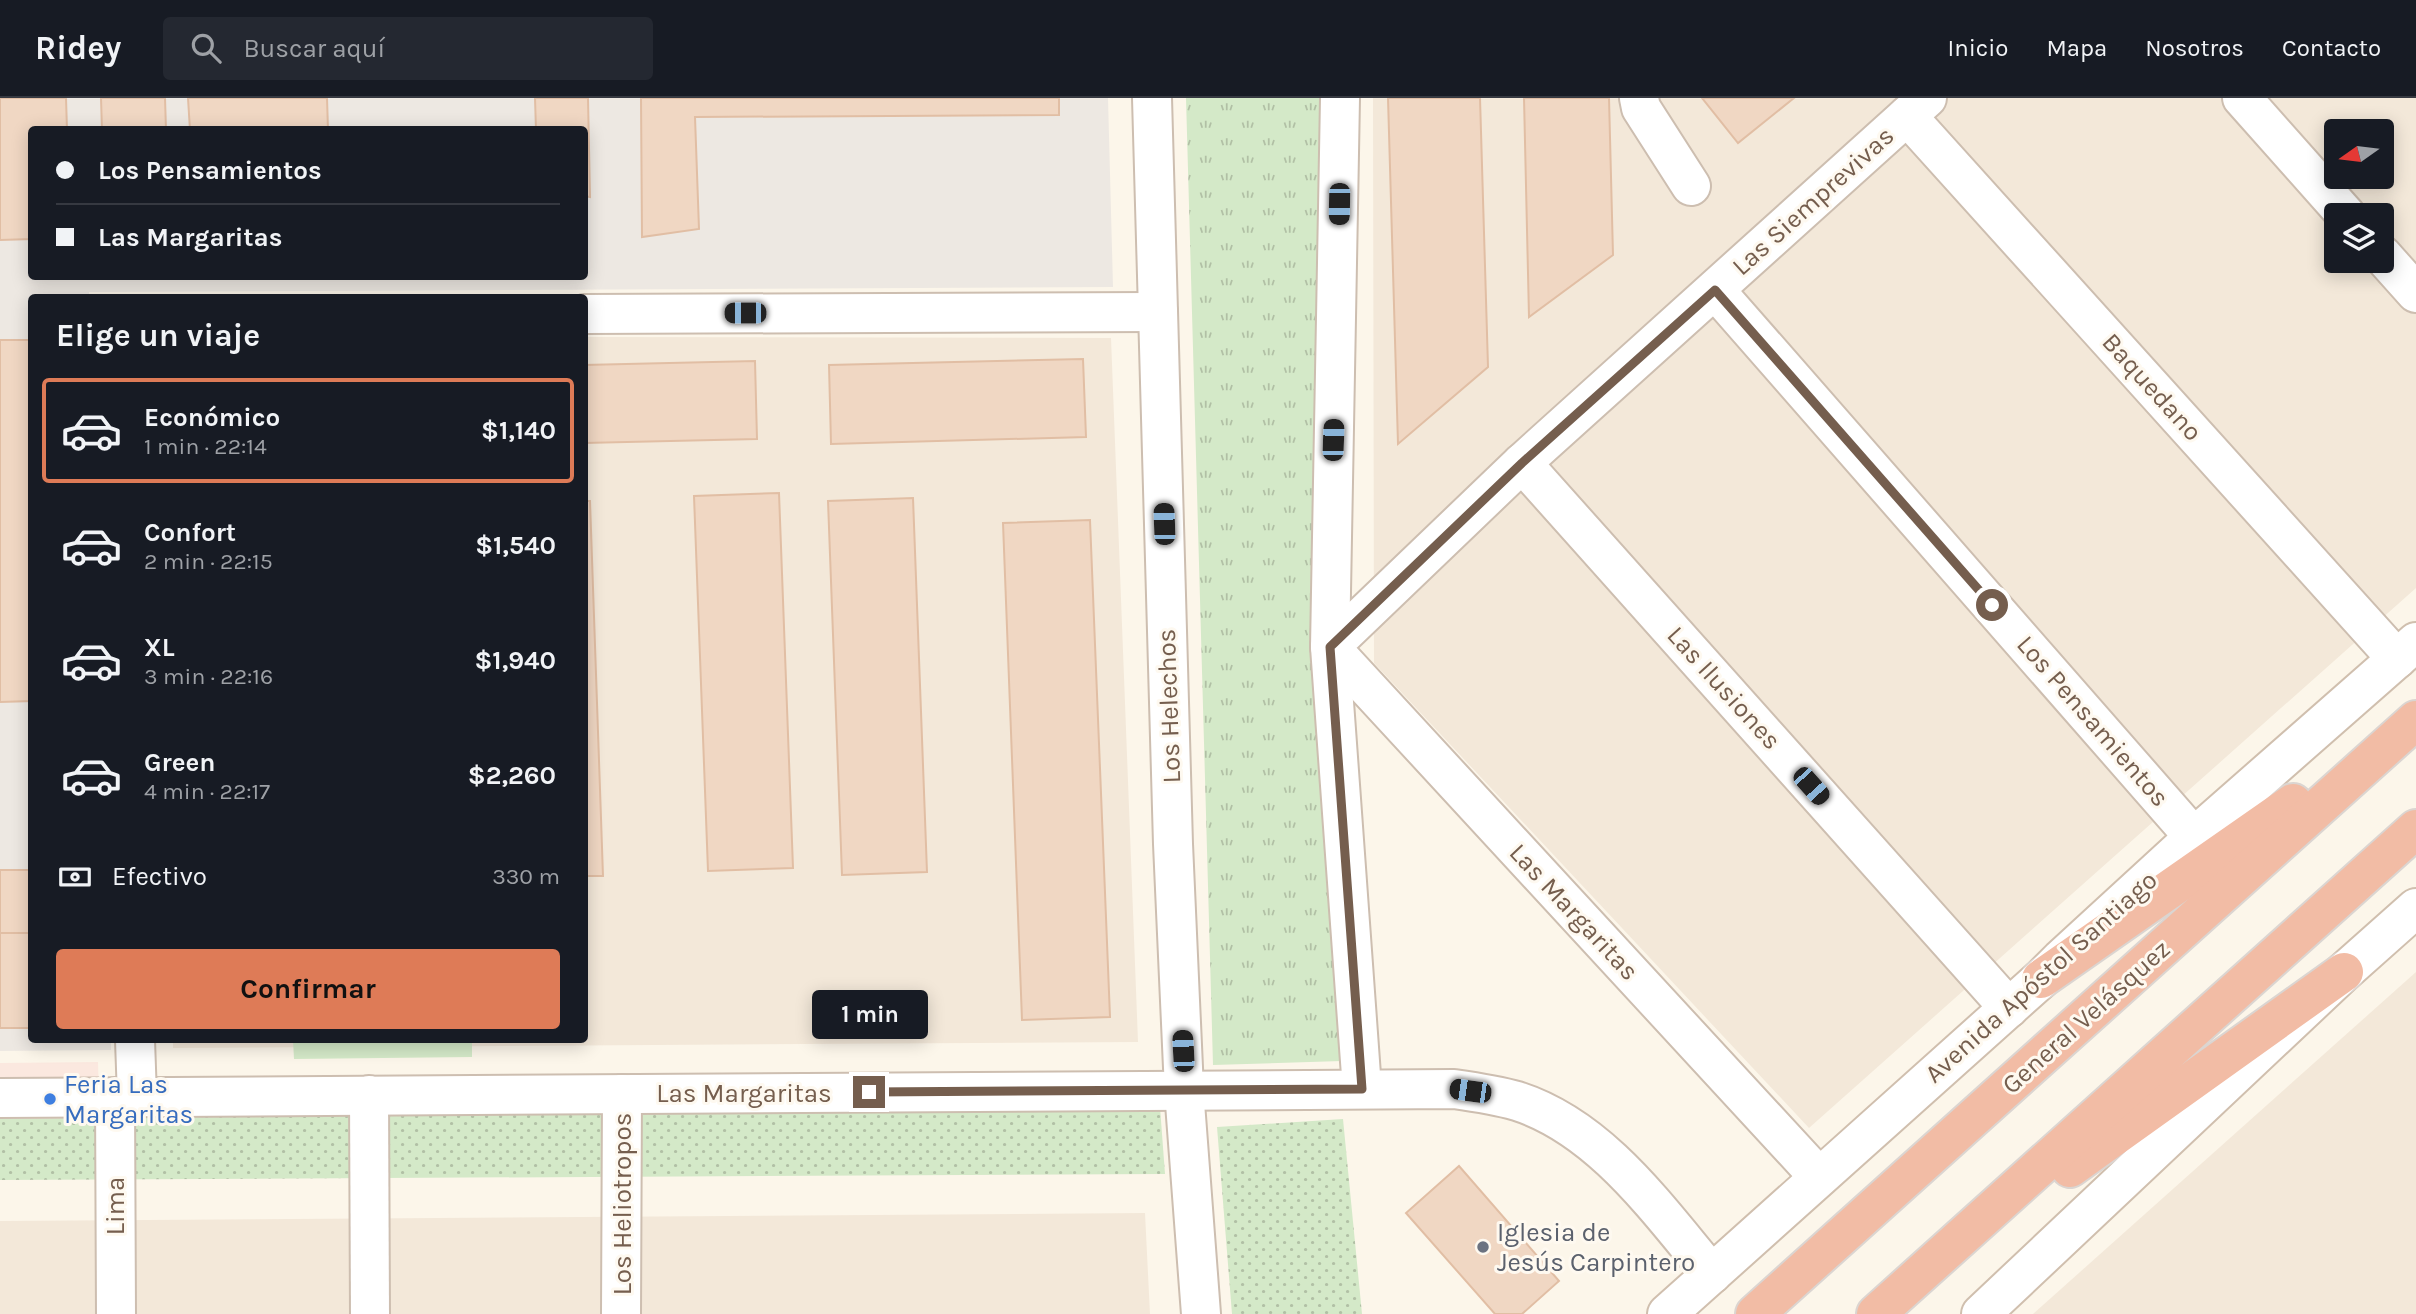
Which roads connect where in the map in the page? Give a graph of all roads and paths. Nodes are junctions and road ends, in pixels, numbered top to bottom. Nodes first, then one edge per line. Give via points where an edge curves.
1 (1152, 98) edge
2 (1340, 98) edge
3 (1639, 98) edge
4 (2242, 98) edge
5 (1917, 107) edge
6 (1691, 186) dead end
7 (2335, 203) edge
8 (2394, 268) edge
9 (1715, 290) junction
10 (2416, 293) edge
11 (1158, 312) junction
12 (588, 314) edge
13 (1522, 463) junction
14 (1330, 647) junction
15 (2406, 650) edge
16 (2416, 713) edge
17 (2416, 720) edge
18 (2416, 829) edge
19 (2194, 837) junction
20 (2416, 908) edge
21 (2344, 972) junction
22 (2041, 979) junction
23 (2008, 1008) junction
24 (135, 1043) edge
25 (1362, 1089) junction
26 (1184, 1090) junction
27 (622, 1094) junction
28 (369, 1095) junction
29 (126, 1097) junction
30 (0, 1098) edge
31 (1819, 1177) junction
32 (1949, 1249) junction
33 (1712, 1274) junction
34 (116, 1314) edge
35 (370, 1314) edge
36 (621, 1314) edge
37 (1201, 1314) edge
38 (1667, 1314) edge
39 (1755, 1314) edge
40 (1876, 1314) edge
41 (1981, 1314) edge

1 - 11 street, Los Helechos
2 - 14 street
3 - 6 street
4 - 7 street
5 - 9 street, Las Siemprevivas
5 - 15 street, Baquedano
8 - 10 street
9 - 13 street, Las Siemprevivas
9 - 19 street, Los Pensamientos
11 - 12 street
11 - 26 street, Los Helechos
13 - 14 street, Las Siemprevivas
13 - 23 street, Las Ilusiones
14 - 25 street
14 - 31 street, Las Margaritas
15 - 19 street, Avenida Apóstol Santiago
16 - 22 highway
17 - 39 highway, General Velásquez
18 - 32 highway
19 - 22 street, Avenida Apóstol Santiago
20 - 21 street
21 - 32 highway
21 - 41 street
22 - 23 street, Avenida Apóstol Santiago
23 - 31 street, Avenida Apóstol Santiago
24 - 29 street, Lima
25 - 26 street, Las Margaritas
25 - 33 street, Las Margaritas via 1464,1090 1551,1115 1609,1157
26 - 27 street, Las Margaritas
26 - 37 street, Los Helechos
27 - 28 street, Las Margaritas
27 - 36 street, Los Heliotropos
28 - 29 street, Las Margaritas
28 - 35 street
29 - 30 street, Las Margaritas
29 - 34 street, Lima
31 - 33 street, Avenida Apóstol Santiago
32 - 40 highway
33 - 38 street, Avenida Apóstol Santiago

